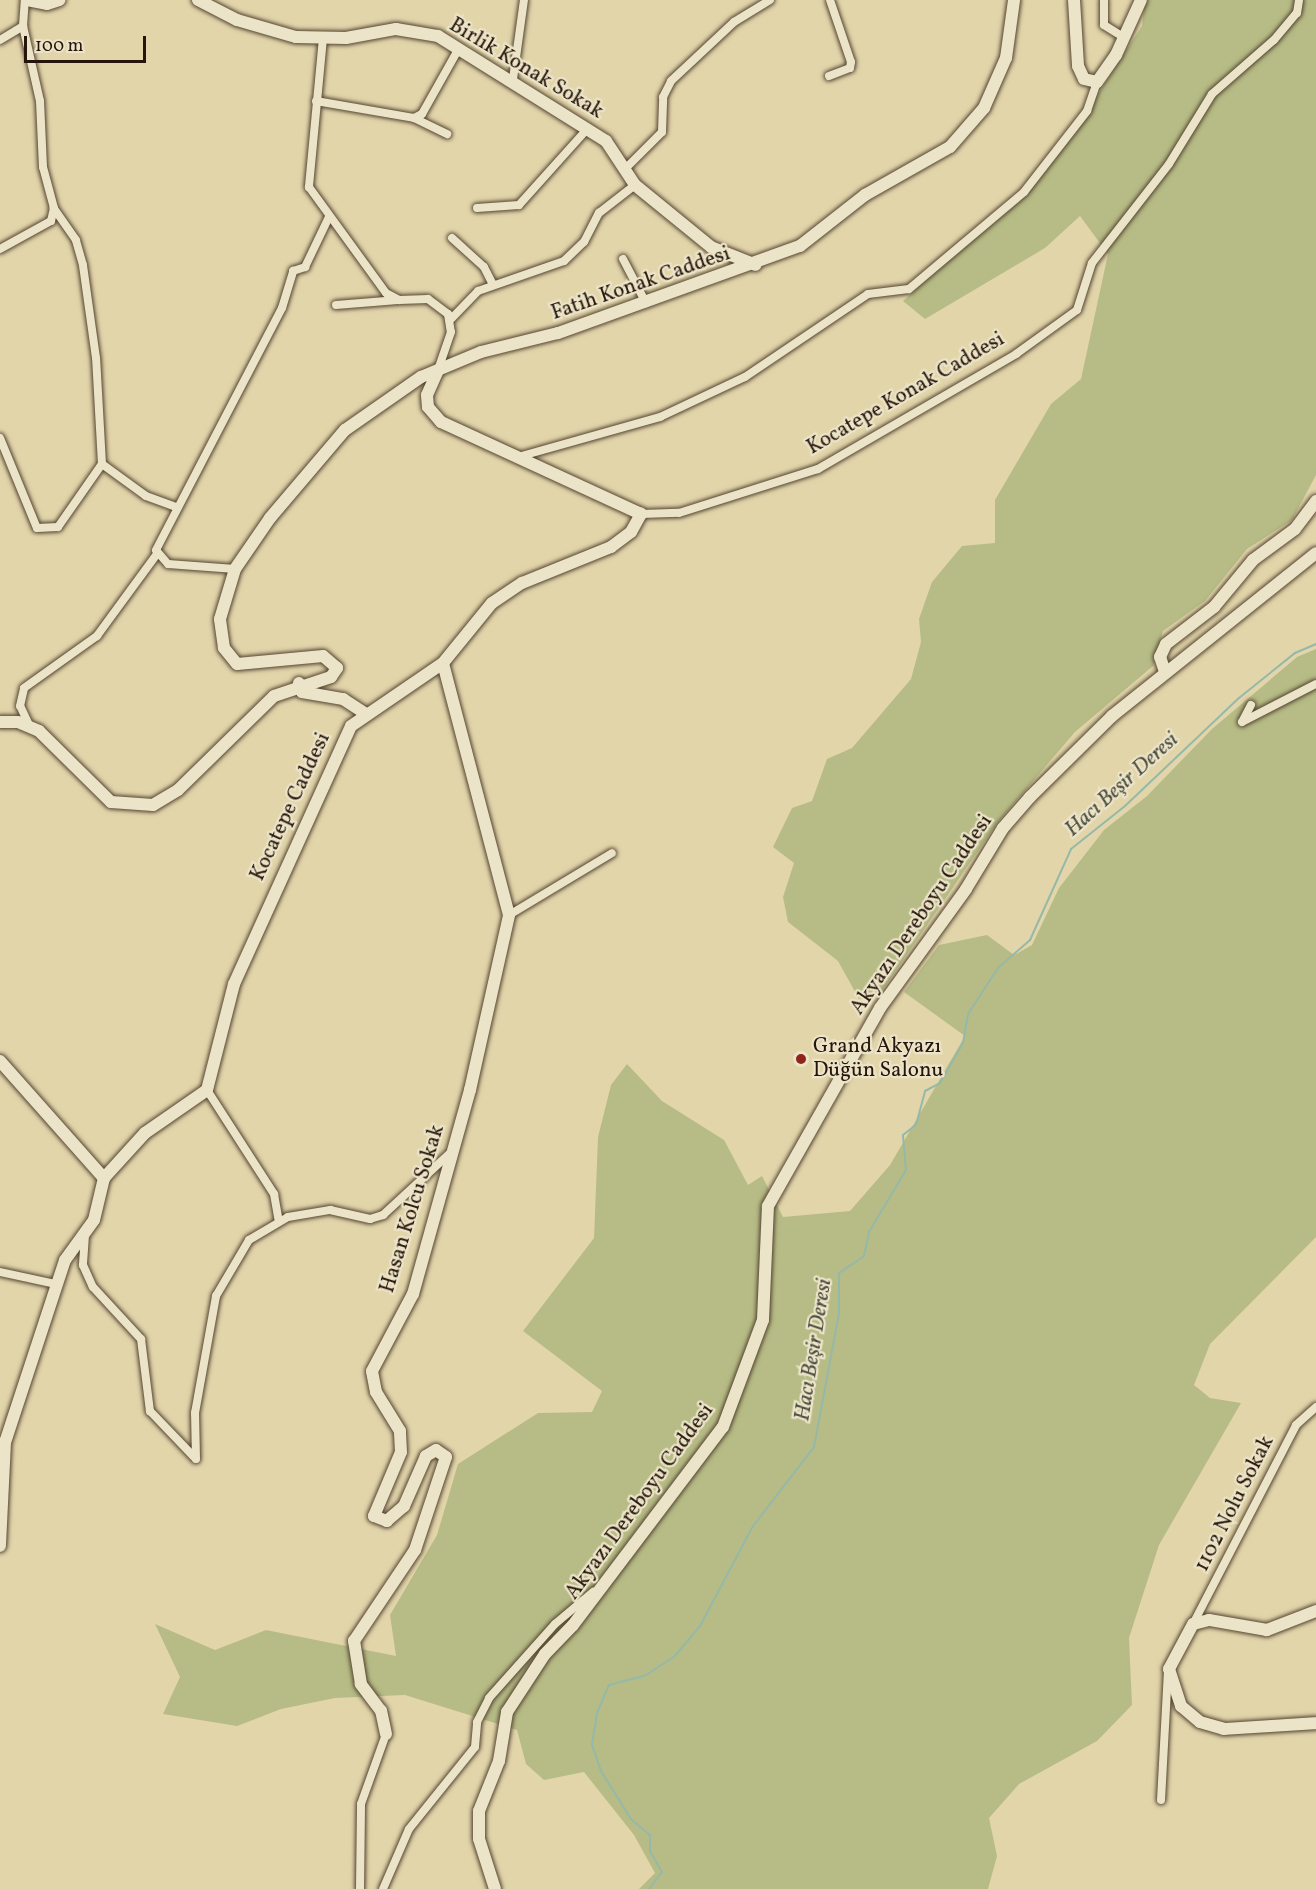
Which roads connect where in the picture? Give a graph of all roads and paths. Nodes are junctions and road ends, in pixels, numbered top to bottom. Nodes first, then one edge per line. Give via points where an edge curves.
1 (26, 0) edge
2 (59, 0) edge
3 (198, 0) edge
4 (524, 0) edge
5 (770, 0) edge
6 (830, 0) edge
7 (1014, 0) edge
8 (1074, 0) edge
9 (1104, 0) edge
10 (1141, 0) edge
11 (1299, 0) edge
12 (23, 26) junction
13 (323, 38) junction
14 (1123, 38) junction
15 (0, 40) edge
16 (459, 48) junction
17 (829, 76) dead end
18 (513, 80) junction
19 (1097, 82) junction
20 (316, 101) junction
21 (414, 118) junction
22 (588, 128) junction
23 (447, 134) dead end
24 (627, 166) junction
25 (635, 184) junction
26 (54, 208) junction
27 (477, 208) dead end
28 (329, 217) junction
29 (452, 238) dead end
30 (0, 249) edge
31 (622, 259) dead end
32 (756, 265) junction
33 (493, 285) junction
34 (399, 300) junction
35 (646, 303) junction
36 (336, 305) dead end
37 (452, 319) junction
38 (438, 370) junction
39 (0, 438) edge
40 (518, 457) junction
41 (102, 465) junction
42 (1316, 501) edge
43 (176, 507) junction
44 (641, 514) junction
45 (1316, 553) edge
46 (157, 554) junction
47 (235, 569) junction
48 (443, 663) junction
49 (1165, 672) junction
50 (299, 683) junction
51 (1316, 684) edge
52 (1251, 705) dead end
53 (366, 714) junction
54 (0, 722) edge
55 (30, 728) junction
56 (612, 853) dead end
57 (509, 915) junction
58 (0, 1061) edge
59 (207, 1090) junction
60 (449, 1154) junction
61 (104, 1178) junction
62 (279, 1222) junction
63 (86, 1231) junction
64 (0, 1272) edge
65 (56, 1284) junction
66 (1316, 1407) edge
67 (0, 1546) edge
68 (607, 1581) junction
69 (1316, 1611) edge
70 (1193, 1624) junction
71 (1169, 1669) junction
72 (1316, 1723) edge
73 (386, 1734) joint
74 (1161, 1800) dead end
75 (360, 1889) edge
76 (383, 1889) edge
77 (495, 1889) edge

1 - 2 main road
1 - 12 street
3 - 13 main road, Birlik Konak Sokak via 237,20 296,37
4 - 18 street
5 - 24 street via 734,22 671,81 663,97 662,132
6 - 17 street via 851,62 850,68
7 - 32 main road, Fatih Konak Caddesi via 999,79 984,108 950,147 865,195 800,246
8 - 19 main road via 1078,66 1084,78
9 - 14 street via 1104,26
10 - 14 main road
11 - 44 street, Kocatepe Konak Caddesi via 1297,13 1274,40 1212,94 1169,164 1092,263 1077,310 988,371 818,470 680,513
12 - 15 street
12 - 26 street via 40,101 42,167
13 - 16 main road, Birlik Konak Sokak via 421,31
13 - 20 street
14 - 19 main road
16 - 18 main road, Birlik Konak Sokak
16 - 21 street via 422,114
18 - 22 main road, Birlik Konak Sokak
19 - 40 street via 1087,111 1023,192 909,288 868,294 745,376 660,417
20 - 21 street
20 - 28 street via 308,178
21 - 23 street
22 - 24 main road, Birlik Konak Sokak
22 - 27 street via 519,205
24 - 25 main road, Birlik Konak Sokak
25 - 32 main road, Birlik Konak Sokak via 711,248
25 - 33 street via 599,213 585,242 564,261
26 - 30 street via 51,221
26 - 41 street via 76,240 83,265 96,358
28 - 34 street via 386,293
28 - 43 street via 305,267 293,271 282,308
29 - 33 street via 484,267
31 - 35 street
32 - 35 main road, Fatih Konak Caddesi
33 - 37 street via 478,291
34 - 36 street
34 - 37 street via 428,299
35 - 38 main road, Fatih Konak Caddesi
37 - 38 street
38 - 40 main road, Kocatepe Konak Caddesi via 427,395 428,407 441,422
38 - 47 main road, Fatih Konak Caddesi via 345,430 270,518
39 - 41 street via 37,528 58,527
40 - 44 main road, Kocatepe Konak Caddesi
41 - 43 street via 147,496
42 - 49 main road via 1214,608 1166,644 1160,657
43 - 46 street
44 - 48 main road, Kocatepe Caddesi via 631,532 611,547 522,583 492,603
45 - 49 main road, Akyazı Dereboyu Caddesi
46 - 47 street via 168,564
46 - 55 street via 97,636 24,688 20,706
47 - 50 main road, Fatih Konak Caddesi via 220,619 224,648 237,664 257,666 323,656 334,661 337,668 331,677
48 - 53 main road, Kocatepe Caddesi
48 - 57 main road, Hasan Kolcu Sokak
49 - 68 main road, Akyazı Dereboyu Caddesi via 1112,716 1003,828 966,889 879,1008 768,1206 764,1320 723,1427
50 - 53 main road via 302,692 343,699
50 - 55 main road via 274,696 178,790 153,805 111,802
51 - 52 street via 1242,722
53 - 59 main road, Kocatepe Caddesi via 336,750 238,974
54 - 55 main road
56 - 57 street
57 - 60 main road, Hasan Kolcu Sokak via 470,1090
58 - 61 main road
59 - 61 main road via 145,1133
59 - 62 street via 274,1194
60 - 62 street via 383,1215 370,1219 330,1210
60 - 73 main road, Hasan Kolcu Sokak via 412,1294 372,1371 376,1392 400,1431 401,1452 374,1516 387,1521 404,1506 426,1456 436,1450 446,1457 415,1550 354,1641 361,1684 381,1711
61 - 63 main road
62 - 63 street via 249,1239 216,1296 195,1413 196,1459 150,1411 141,1339 93,1287 83,1265
63 - 65 main road via 64,1260
64 - 65 street
65 - 67 main road via 52,1313 5,1443
66 - 70 street, 1102 Nolu Sokak via 1296,1425
68 - 76 street via 555,1624 489,1698 477,1722 475,1747 409,1829
68 - 77 main road, Akyazı Dereboyu Caddesi via 545,1654 507,1712 499,1761 479,1811 479,1839
69 - 70 main road via 1268,1630 1209,1620
70 - 71 main road
71 - 72 main road via 1181,1706 1200,1722 1224,1729
71 - 74 street
73 - 75 street via 361,1804

